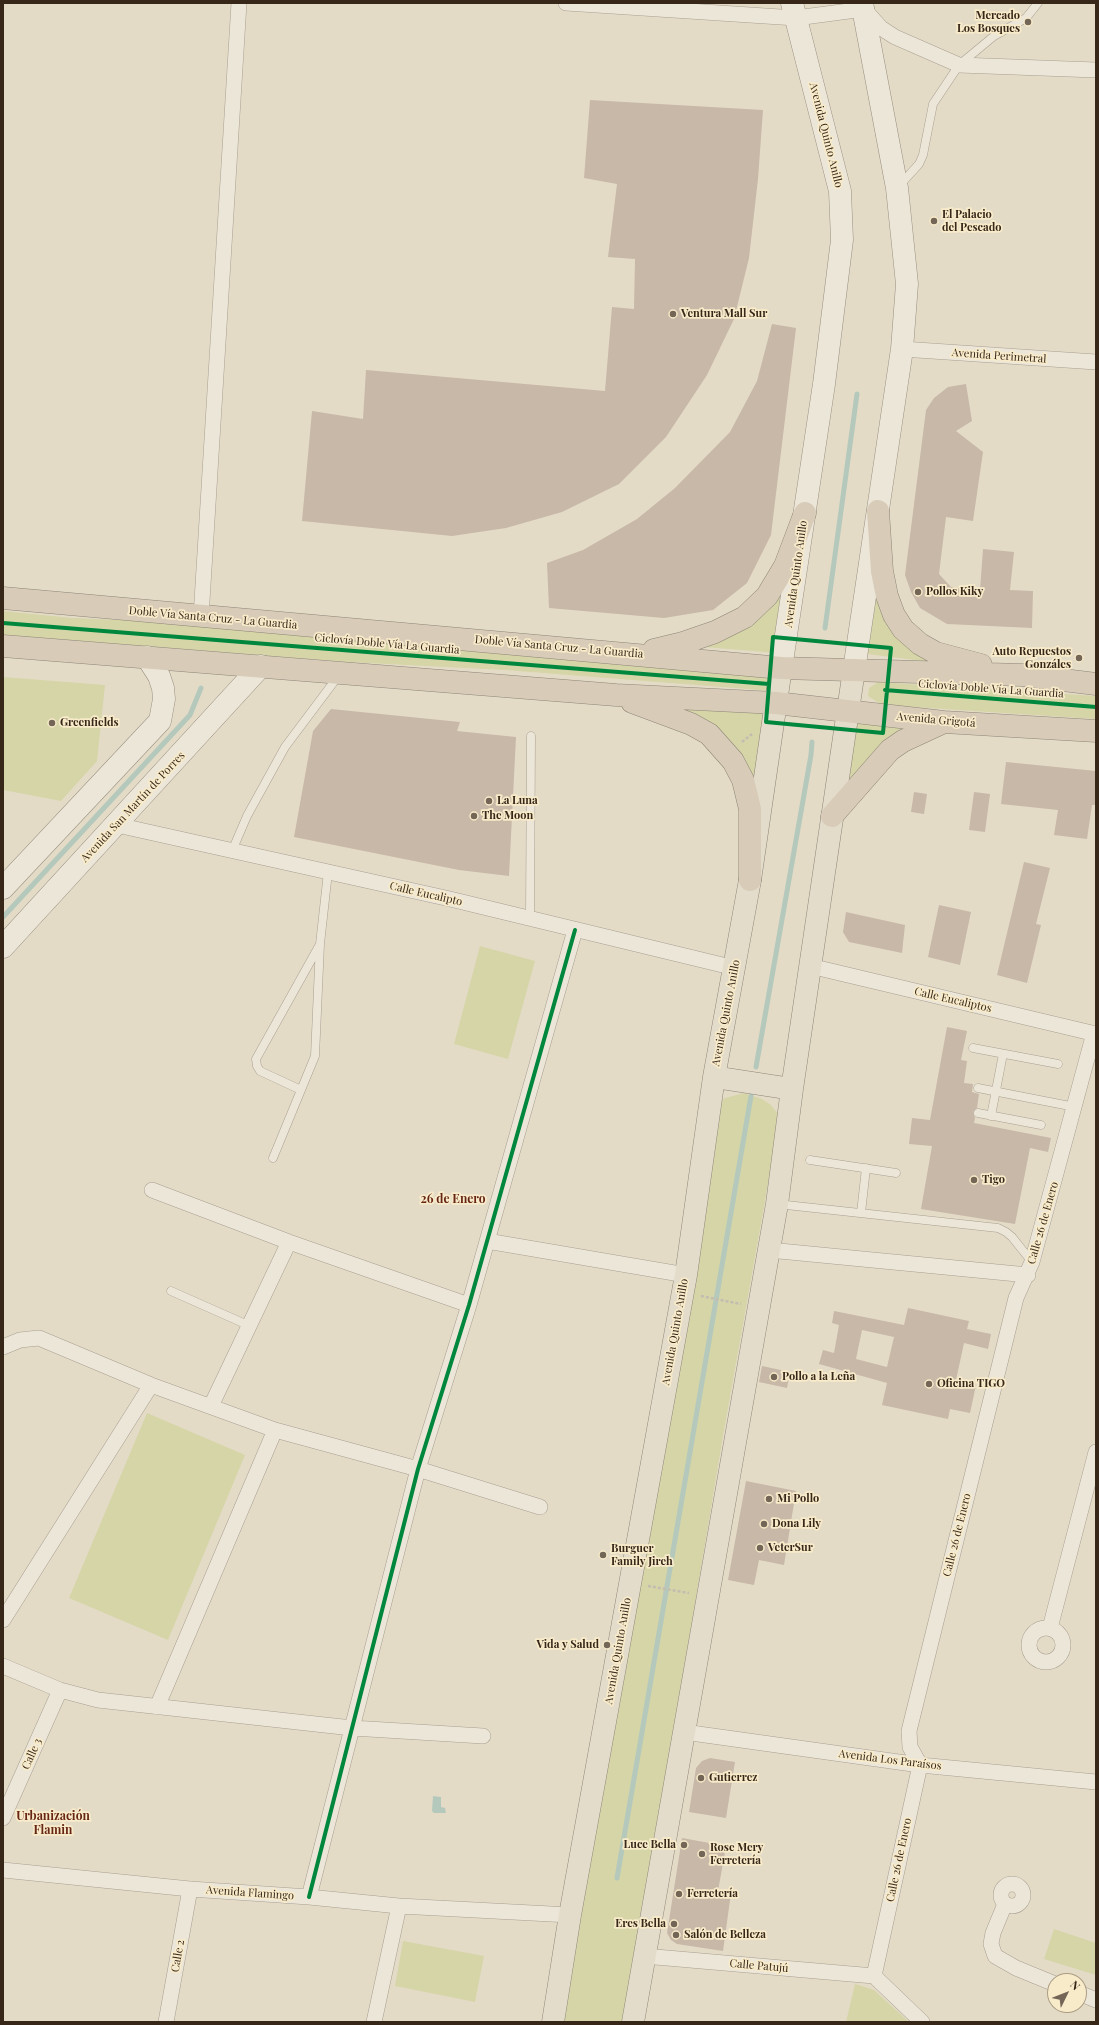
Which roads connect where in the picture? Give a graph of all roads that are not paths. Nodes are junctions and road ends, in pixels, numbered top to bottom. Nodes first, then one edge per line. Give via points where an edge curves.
1 (239, 3) edge
2 (566, 3) edge
3 (1038, 3) edge
4 (863, 6) edge
5 (794, 10) edge
6 (959, 65) junction
7 (1096, 70) edge
8 (897, 188) junction
9 (902, 349) junction
10 (1096, 362) edge
11 (878, 511) junction
12 (805, 513) junction
13 (3, 598) edge
14 (201, 617) junction
15 (3, 646) edge
16 (635, 655) junction
17 (147, 658) junction
18 (261, 666) junction
19 (781, 668) junction
20 (854, 670) junction
21 (340, 672) junction
22 (1022, 675) junction
23 (1096, 684) edge
24 (616, 695) junction
25 (848, 712) junction
26 (772, 716) junction
27 (944, 722) junction
28 (1096, 732) edge
29 (531, 736) dead end
30 (832, 816) junction
31 (116, 825) junction
32 (232, 851) junction
33 (328, 872) junction
34 (750, 880) junction
35 (3, 888) edge
36 (530, 919) junction
37 (575, 930) junction
38 (320, 944) junction
39 (3, 947) edge
40 (810, 966) junction
41 (734, 968) junction
42 (1095, 1033) edge
43 (973, 1048) dead end
44 (1003, 1054) junction
45 (1058, 1064) dead end
46 (714, 1077) junction
47 (792, 1088) junction
48 (978, 1088) dead end
49 (301, 1090) junction
50 (995, 1092) junction
51 (1075, 1107) junction
52 (978, 1113) dead end
53 (991, 1116) junction
54 (1041, 1125) dead end
55 (273, 1158) dead end
56 (810, 1160) dead end
57 (866, 1168) junction
58 (896, 1173) dead end
59 (152, 1190) dead end
60 (777, 1204) junction
61 (861, 1213) junction
62 (487, 1241) junction
63 (289, 1242) junction
64 (769, 1250) junction
65 (1030, 1268) junction
66 (686, 1275) junction
67 (171, 1291) dead end
68 (469, 1305) junction
69 (250, 1326) junction
70 (3, 1347) edge
71 (151, 1385) junction
72 (211, 1406) junction
73 (275, 1430) junction
74 (1096, 1452) edge
75 (418, 1470) junction
76 (540, 1507) dead end
77 (3, 1620) edge
78 (1050, 1628) dead end
79 (3, 1666) edge
80 (60, 1690) junction
81 (157, 1707) junction
82 (352, 1728) junction
83 (684, 1732) junction
84 (482, 1736) dead end
85 (920, 1765) junction
86 (1096, 1782) edge
87 (3, 1818) edge
88 (3, 1870) edge
89 (190, 1889) junction
90 (309, 1897) junction
91 (1005, 1904) dead end
92 (399, 1906) junction
93 (570, 1915) junction
94 (644, 1956) junction
95 (874, 1976) junction
96 (1047, 1981) edge
97 (166, 2022) edge
98 (374, 2022) edge
99 (553, 2022) edge
100 (632, 2022) edge
101 (922, 2022) edge

1 - 14 street
2 - 5 street
3 - 6 lane via 1026,18 994,36
4 - 5 street
4 - 6 street via 881,28 895,37
4 - 8 main road
5 - 12 main road, Avenida Quinto Anillo via 840,191 842,240
6 - 7 street
6 - 8 lane via 934,104 919,164
8 - 9 main road via 906,284
9 - 10 street, Avenida Perimetral
9 - 11 main road
11 - 20 main road
11 - 22 highway via 882,571 887,596 903,629 920,644 936,653
12 - 16 highway via 785,566 767,596 745,617 715,632
12 - 19 main road, Avenida Quinto Anillo
13 - 14 highway, Doble Vía Santa Cruz - La Guardia
14 - 16 highway, Doble Vía Santa Cruz - La Guardia
15 - 17 highway
16 - 19 highway, Doble Vía Santa Cruz - La Guardia
17 - 18 highway
17 - 35 main road via 160,676 163,688 160,721
18 - 21 highway
18 - 31 main road, Avenida San Martín de Porres
19 - 20 highway
19 - 26 main road, Avenida Quinto Anillo
20 - 22 highway
20 - 25 main road
21 - 24 highway
21 - 32 lane via 285,747 247,816
22 - 23 highway
24 - 26 highway
24 - 34 highway via 691,724 709,734 734,761 743,780 750,809
25 - 26 highway, Avenida Grigotá
25 - 27 highway, Avenida Grigotá
25 - 30 main road
26 - 34 main road, Avenida Quinto Anillo
27 - 28 highway, Avenida Grigotá
27 - 30 highway via 903,741 890,750
29 - 36 lane
30 - 40 main road
31 - 32 street, Calle Eucalipto
31 - 39 main road, Avenida San Martín de Porres
32 - 33 street, Calle Eucalipto
33 - 36 street, Calle Eucalipto
33 - 38 lane
34 - 41 main road, Avenida Quinto Anillo
36 - 37 street, Calle Eucalipto
37 - 41 street, Calle Eucalipto
37 - 62 street
38 - 49 lane via 315,1056
38 - 49 lane via 256,1059 256,1066 260,1071
40 - 42 street, Calle Eucaliptos
40 - 47 main road
41 - 46 main road, Avenida Quinto Anillo
42 - 51 street, Calle 26 de Enero
43 - 44 lane
44 - 45 lane
44 - 50 lane
46 - 47 main road
46 - 66 main road, Avenida Quinto Anillo
47 - 60 main road
48 - 50 lane
49 - 55 lane
50 - 51 lane
50 - 53 lane
51 - 65 street, Calle 26 de Enero
52 - 53 lane
53 - 54 lane
56 - 57 lane
57 - 58 lane
57 - 61 lane
59 - 63 street
60 - 61 lane
60 - 64 main road
61 - 65 lane via 998,1228 1012,1237
62 - 66 street
62 - 68 street
63 - 68 street
63 - 69 street
64 - 65 street
64 - 83 main road
65 - 85 street, Calle 26 de Enero via 1016,1298 909,1731 910,1747
66 - 93 main road, Avenida Quinto Anillo
67 - 69 lane
68 - 75 street
69 - 72 street
70 - 71 street via 20,1340 39,1338
71 - 72 street
71 - 77 street
72 - 73 street
73 - 75 street
73 - 81 street
74 - 78 street
75 - 76 street
75 - 82 street
79 - 80 street
80 - 81 street via 98,1700
80 - 87 street, Calle 3
81 - 82 street
82 - 84 street
82 - 90 street
83 - 85 street, Avenida Los Paraísos
83 - 94 main road
85 - 86 street, Avenida Los Paraísos
85 - 95 street, Calle 26 de Enero
88 - 89 street, Avenida Flamingo
89 - 90 street, Avenida Flamingo
89 - 97 street, Calle 2
90 - 92 street, Avenida Flamingo
91 - 96 street via 993,1933 991,1944 995,1956
92 - 93 street, Avenida Flamingo
92 - 98 street
93 - 99 main road, Avenida Quinto Anillo
94 - 95 street, Calle Patujú
94 - 100 main road
95 - 101 street

